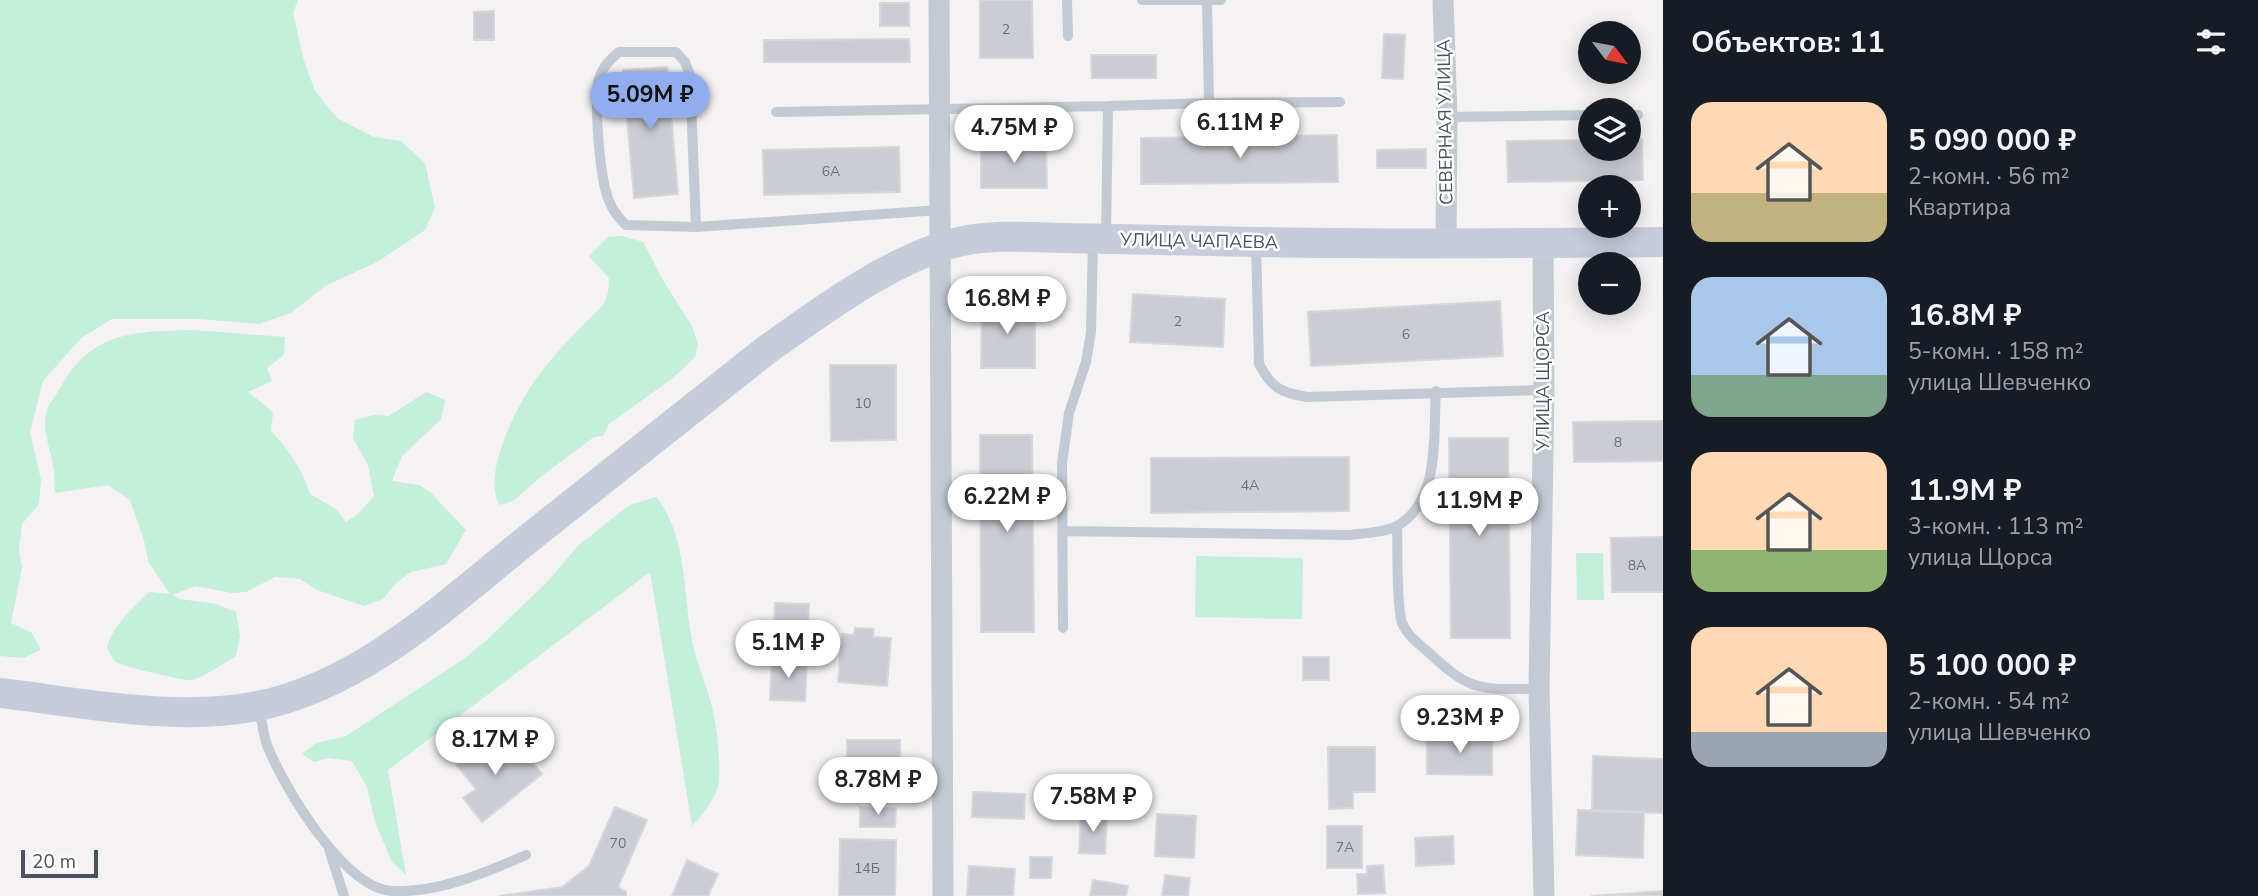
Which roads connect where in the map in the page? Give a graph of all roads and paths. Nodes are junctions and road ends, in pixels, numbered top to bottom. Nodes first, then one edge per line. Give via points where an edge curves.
1 (939, 0) edge
2 (1067, 0) edge
3 (1142, 0) edge
4 (1208, 0) edge
5 (1221, 0) edge
6 (1443, 0) edge
7 (1068, 37) dead end
8 (1340, 102) dead end
9 (1209, 103) junction
10 (1108, 106) junction
11 (940, 108) junction
12 (776, 112) dead end
13 (1578, 115) edge
14 (1447, 117) junction
15 (940, 210) junction
16 (696, 227) junction
17 (1100, 239) junction
18 (1256, 242) junction
19 (1663, 242) edge
20 (1447, 243) junction
21 (1543, 243) junction
22 (940, 248) junction
23 (1544, 390) junction
24 (1436, 391) junction
25 (1397, 526) junction
26 (1062, 531) junction
27 (1063, 628) dead end
28 (1539, 689) junction
29 (0, 693) edge
30 (259, 705) junction
31 (328, 846) junction
32 (526, 855) dead end
33 (344, 896) edge
34 (943, 896) edge
35 (1544, 896) edge

1 - 11 street
2 - 7 lane
3 - 4 lane
4 - 5 lane
4 - 9 lane
6 - 14 street, СЕВЕРНАЯ УЛИЦА
8 - 9 lane
9 - 10 lane
10 - 11 lane
10 - 17 lane
11 - 12 lane
11 - 15 street
13 - 14 lane
14 - 20 street, СЕВЕРНАЯ УЛИЦА
15 - 16 lane
15 - 22 street
16 - 16 lane via 626,226 617,217 605,189 596,96 600,74 619,52 676,52 685,62 690,75
17 - 18 main road, УЛИЦА ЧАПАЕВА
17 - 22 main road, УЛИЦА ЧАПАЕВА via 977,239
17 - 26 lane via 1086,362 1064,439
18 - 20 main road, УЛИЦА ЧАПАЕВА
18 - 24 lane via 1259,364 1268,381 1286,394 1307,397
19 - 21 main road, УЛИЦА ЧАПАЕВА
20 - 21 main road, УЛИЦА ЧАПАЕВА
21 - 23 street, УЛИЦА ЩОРСА
22 - 30 main road, УЛИЦА ЧАПАЕВА via 886,273 765,351 411,632 334,679
22 - 34 street
23 - 24 lane
23 - 28 street, УЛИЦА ЩОРСА
24 - 25 lane via 1426,496
25 - 26 lane via 1349,535
25 - 28 lane via 1402,622 1411,636 1465,683 1482,689
26 - 27 lane
28 - 35 street, УЛИЦА ЩОРСА
29 - 30 main road, УЛИЦА ЧАПАЕВА via 175,712
30 - 31 lane via 276,765
31 - 32 lane via 356,874 391,891 436,888
31 - 33 lane

